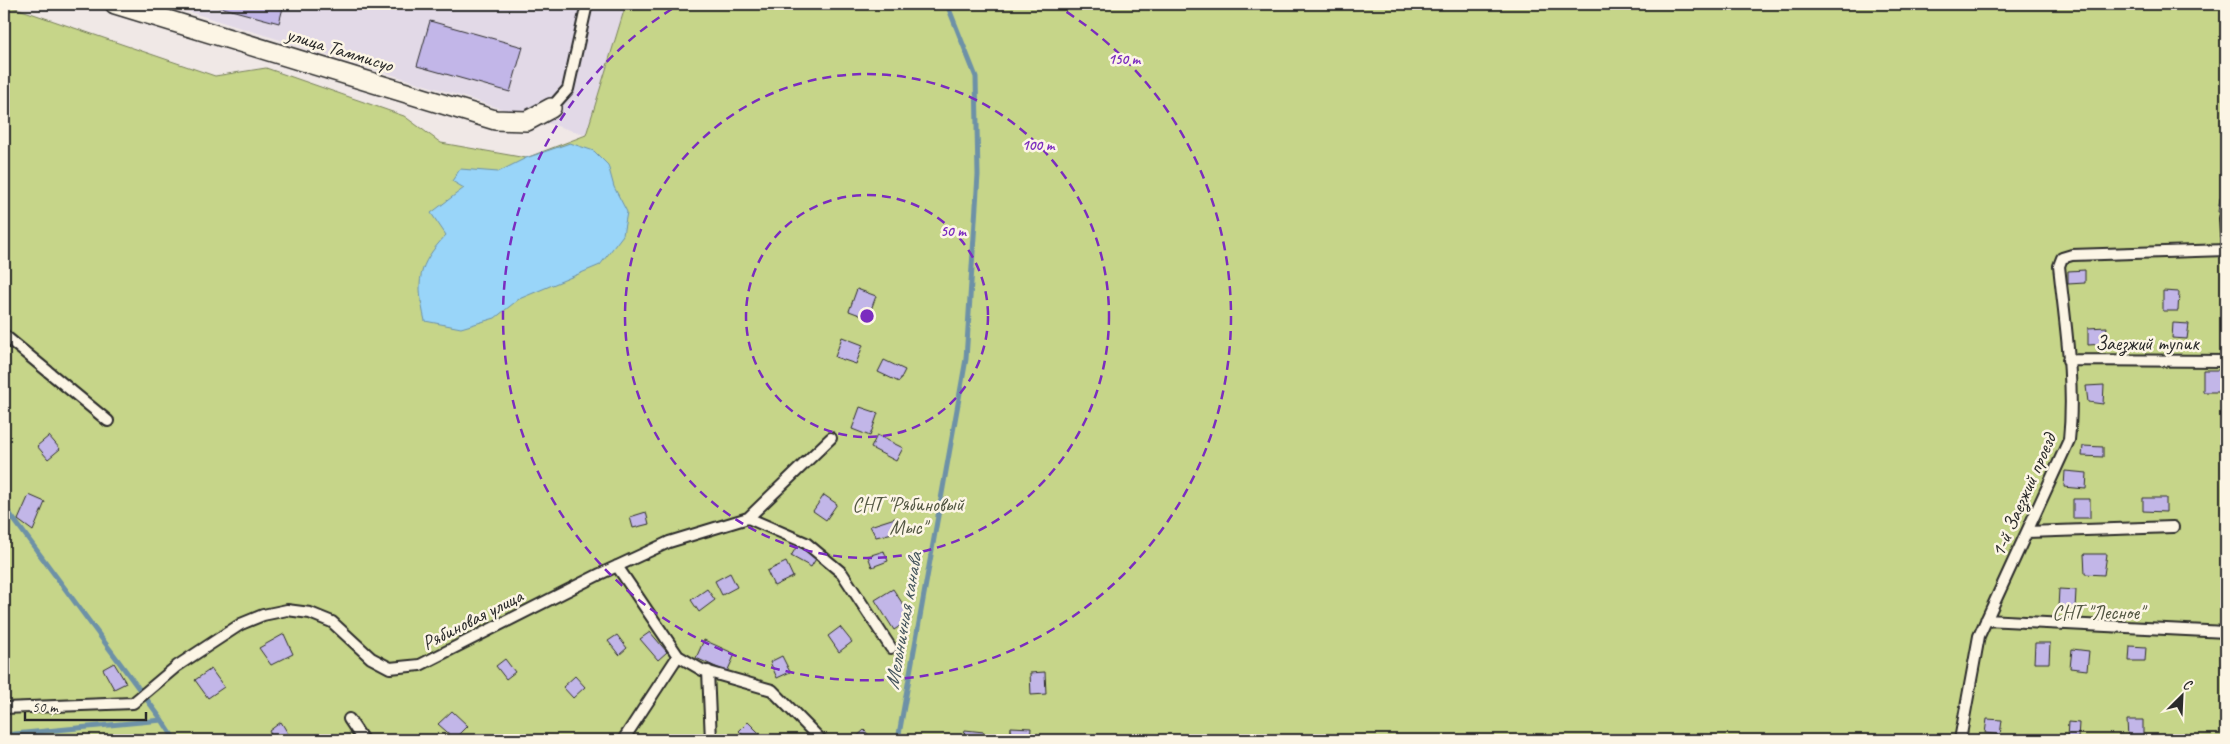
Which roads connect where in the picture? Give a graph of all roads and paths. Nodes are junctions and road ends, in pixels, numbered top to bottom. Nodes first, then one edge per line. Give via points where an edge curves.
1 (115, 4) edge
2 (587, 4) edge
3 (551, 108) joint
4 (2226, 218) edge
5 (2226, 234) edge
6 (2226, 250) edge
7 (4, 335) edge
8 (2068, 360) junction
9 (2226, 361) edge
10 (108, 421) dead end
11 (831, 438) dead end
12 (748, 518) junction
13 (2173, 527) dead end
14 (2027, 532) junction
15 (618, 566) junction
16 (1986, 620) junction
17 (2226, 632) edge
18 (891, 648) dead end
19 (678, 656) junction
20 (708, 671) junction
21 (4, 708) edge
22 (349, 719) dead end
23 (363, 740) edge
24 (623, 740) edge
25 (711, 740) edge
26 (821, 740) edge
27 (1960, 740) edge

1 - 3 street, улица Таммисуо via 495,120 527,121
2 - 3 lane via 568,89
4 - 5 lane
6 - 8 lane, 1-й Заезжий проезд via 2062,258 2059,266
7 - 10 lane
8 - 9 lane, Заезжий тупик
8 - 14 lane, 1-й Заезжий проезд via 2072,418 2069,440
11 - 12 lane, Рябиновая улица
12 - 15 lane, Рябиновая улица via 669,542
12 - 18 lane via 806,543 842,573
13 - 14 lane
14 - 16 lane, 1-й Заезжий проезд
15 - 19 lane
15 - 21 lane, Рябиновая улица via 420,665 390,668 371,658 332,622 310,613 287,610 242,624 178,666 133,703
16 - 17 lane
16 - 27 lane, 1-й Заезжий проезд via 1974,657
19 - 20 lane
19 - 24 lane
20 - 25 lane
20 - 26 lane via 772,690
22 - 23 lane

